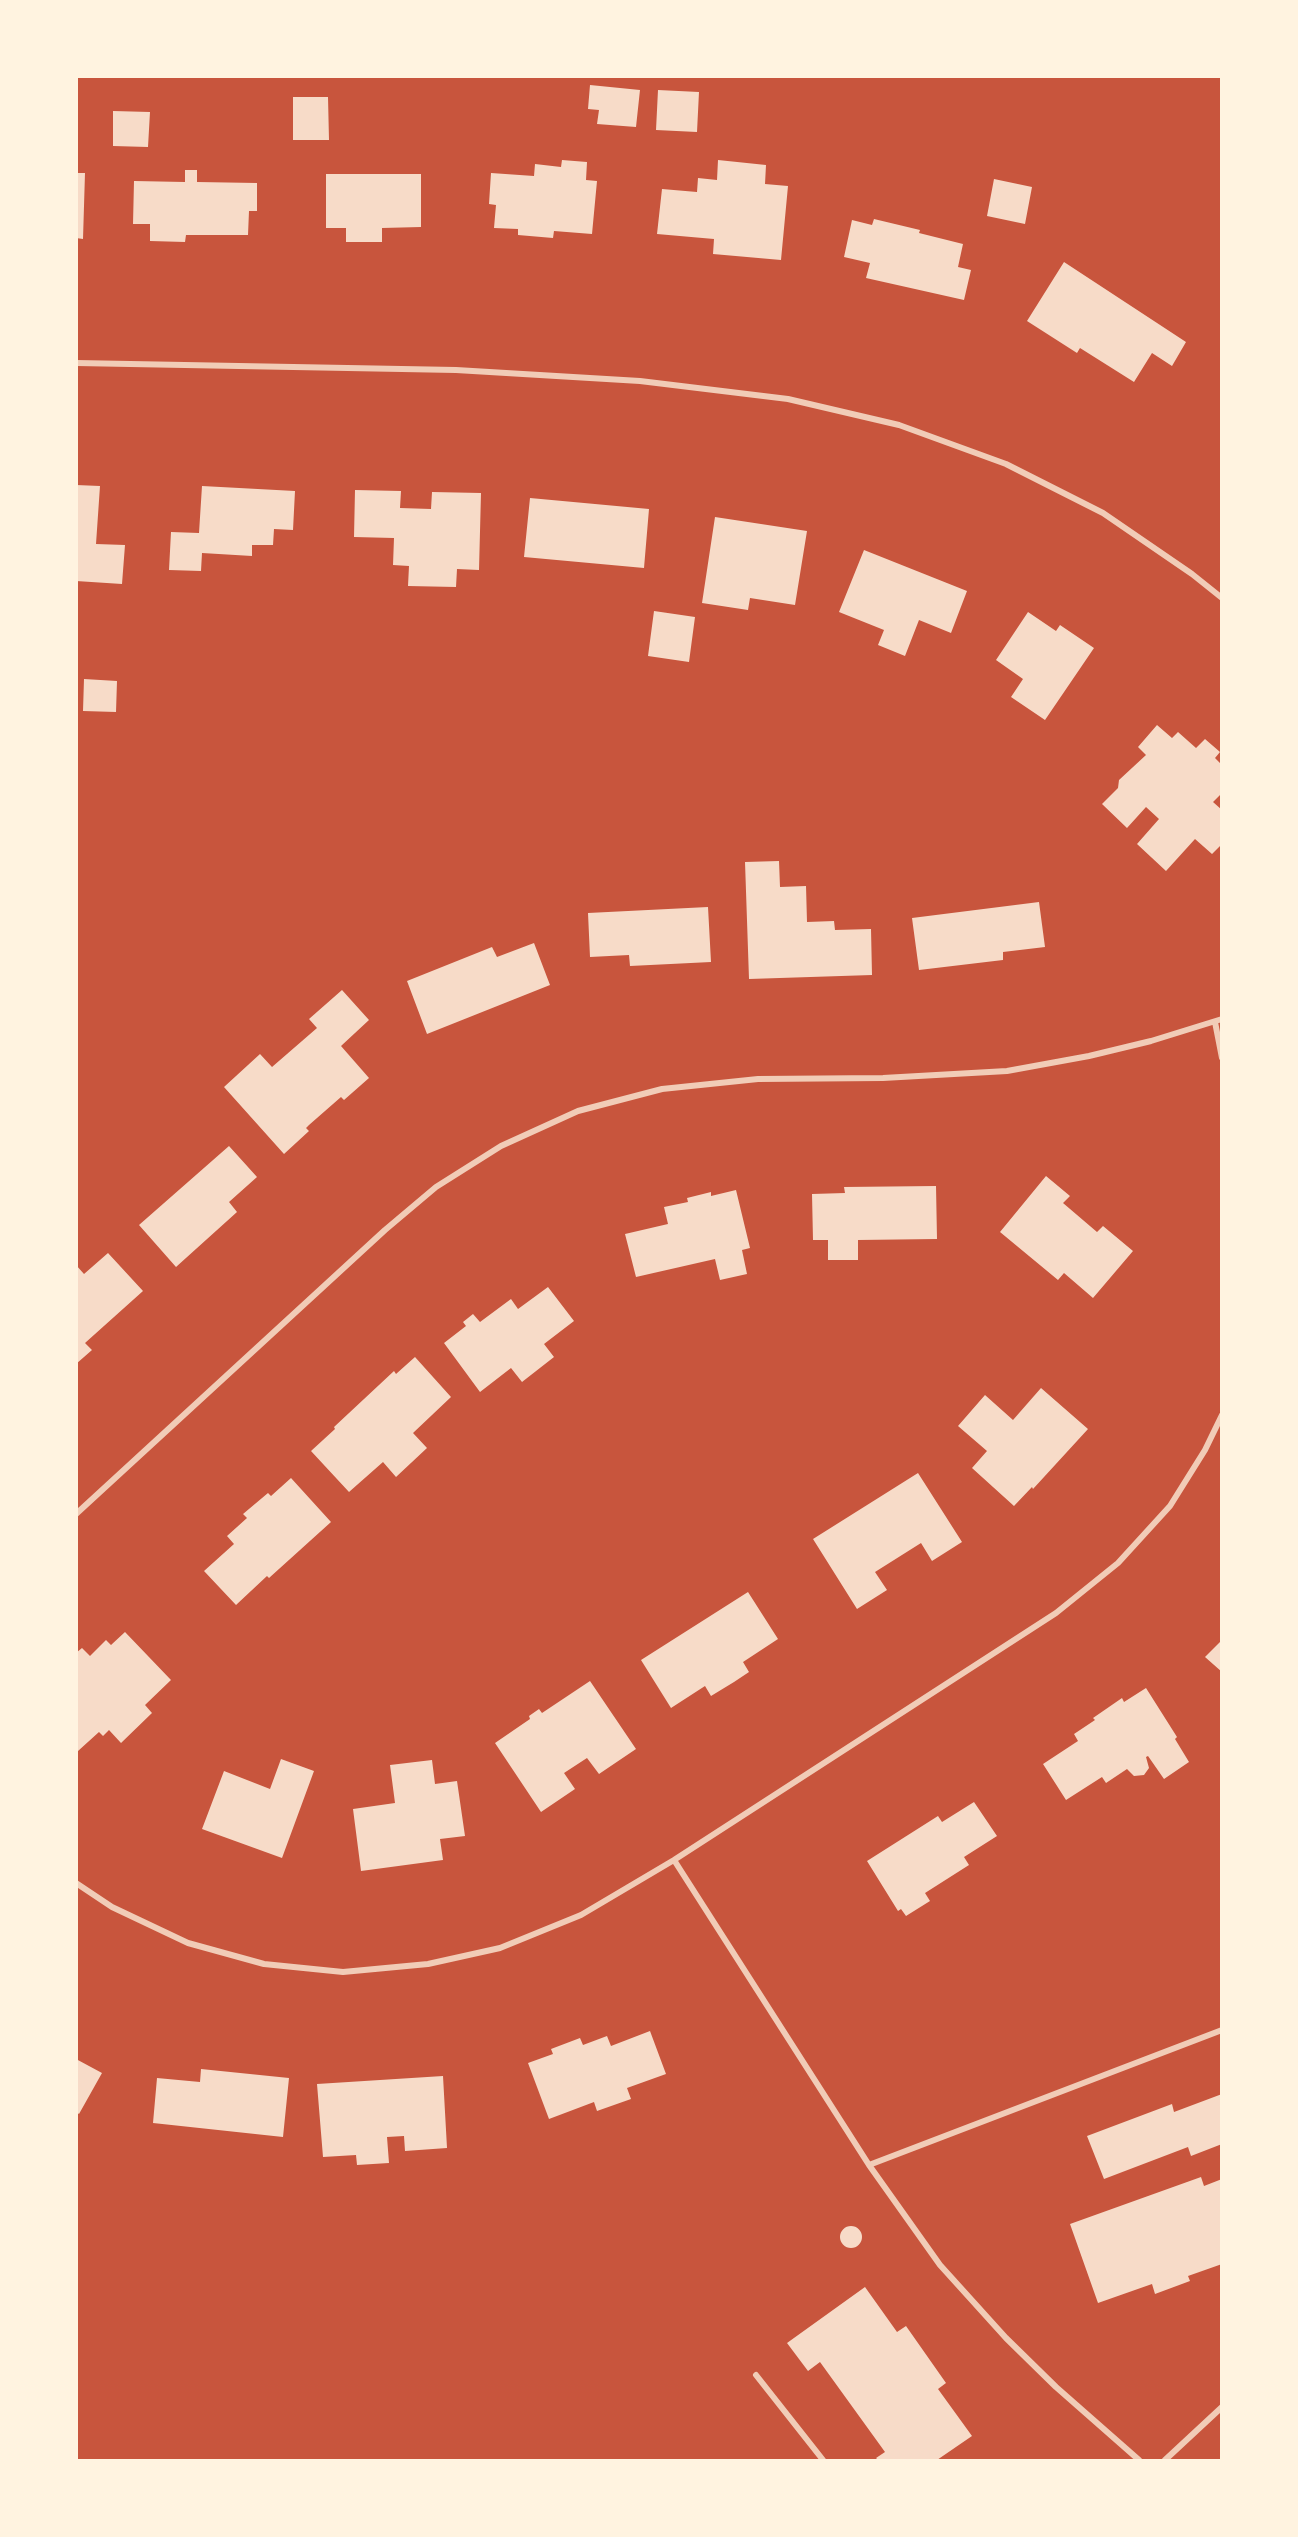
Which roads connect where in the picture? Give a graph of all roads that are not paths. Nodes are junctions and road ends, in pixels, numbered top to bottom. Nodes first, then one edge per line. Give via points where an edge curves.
1 (76, 363) edge
2 (1221, 598) edge
3 (1218, 1021) edge
4 (1221, 1058) edge
5 (1221, 1415) edge
6 (76, 1514) edge
7 (674, 1860) junction
8 (76, 1883) edge
9 (1221, 2030) edge
10 (869, 2165) junction
11 (756, 2375) dead end
12 (1221, 2407) edge
13 (824, 2460) edge
14 (1139, 2460) edge
15 (1165, 2460) edge

1 - 2 street via 456,370 640,381 788,399 898,425 1006,464 1103,513
3 - 4 street
3 - 6 street via 1089,1056 1007,1071 883,1078 758,1079 662,1089 578,1111 501,1146 436,1187
5 - 7 street via 1205,1450 1170,1506 1118,1563 1056,1613
7 - 8 street via 581,1916 500,1948 428,1964 343,1972 264,1964 188,1943 112,1907
7 - 10 street
9 - 10 street
10 - 14 street via 940,2265 1006,2338
11 - 13 street
12 - 15 street

